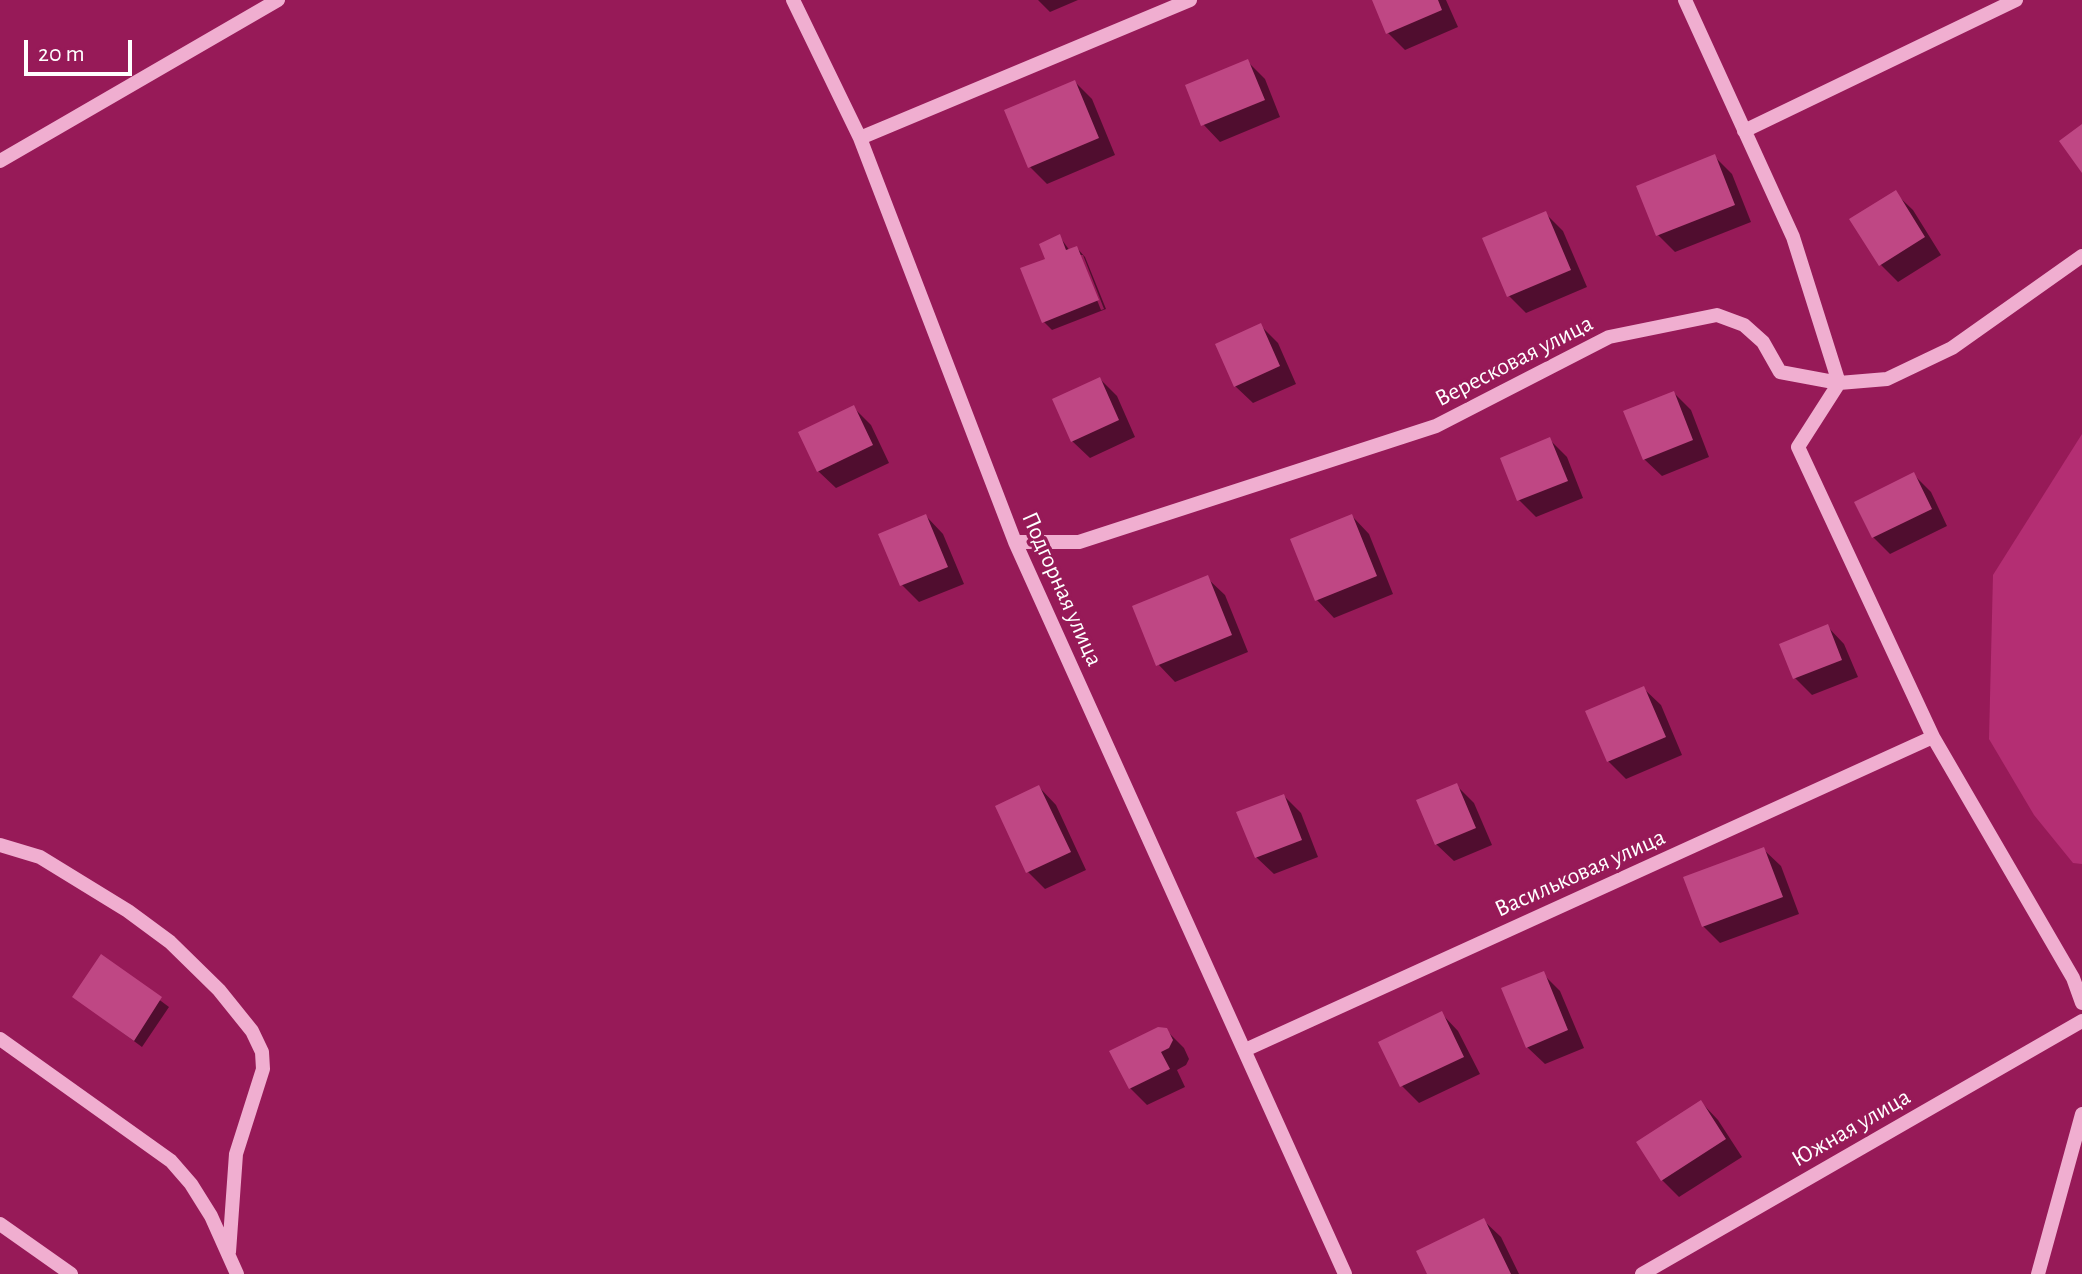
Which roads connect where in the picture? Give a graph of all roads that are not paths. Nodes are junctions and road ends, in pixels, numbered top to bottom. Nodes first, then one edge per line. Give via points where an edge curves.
1 (278, 0) edge
2 (793, 0) edge
3 (1190, 0) edge
4 (1685, 0) edge
5 (2016, 0) edge
6 (1744, 131) junction
7 (860, 138) junction
8 (0, 161) edge
9 (2082, 256) edge
10 (1839, 383) junction
11 (1015, 542) junction
12 (1933, 737) junction
13 (0, 845) edge
14 (2082, 1003) edge
15 (2082, 1021) edge
16 (0, 1039) edge
17 (1245, 1050) junction
18 (2082, 1114) edge
19 (0, 1224) edge
20 (229, 1252) junction
21 (71, 1274) edge
22 (237, 1274) edge
23 (1345, 1274) edge
24 (1642, 1274) edge
25 (2038, 1274) edge

1 - 8 street
2 - 7 street, Подгорная улица
3 - 7 street
4 - 6 street
5 - 6 street
6 - 10 street via 1793,237
7 - 11 street, Подгорная улица
9 - 10 street, Вересковая улица via 1952,348 1887,379
10 - 11 street, Вересковая улица via 1780,372 1763,342 1744,325 1717,315 1609,337 1436,426 1079,542
10 - 12 street via 1798,447
11 - 17 street, Подгорная улица
12 - 14 street via 2073,978
12 - 17 street, Васильковая улица
13 - 20 street via 40,857 170,942 252,1031 263,1069 236,1154
15 - 24 street, Южная улица
16 - 20 street via 171,1161 191,1184
17 - 23 street, Подгорная улица
18 - 25 street
19 - 21 street
20 - 22 street

